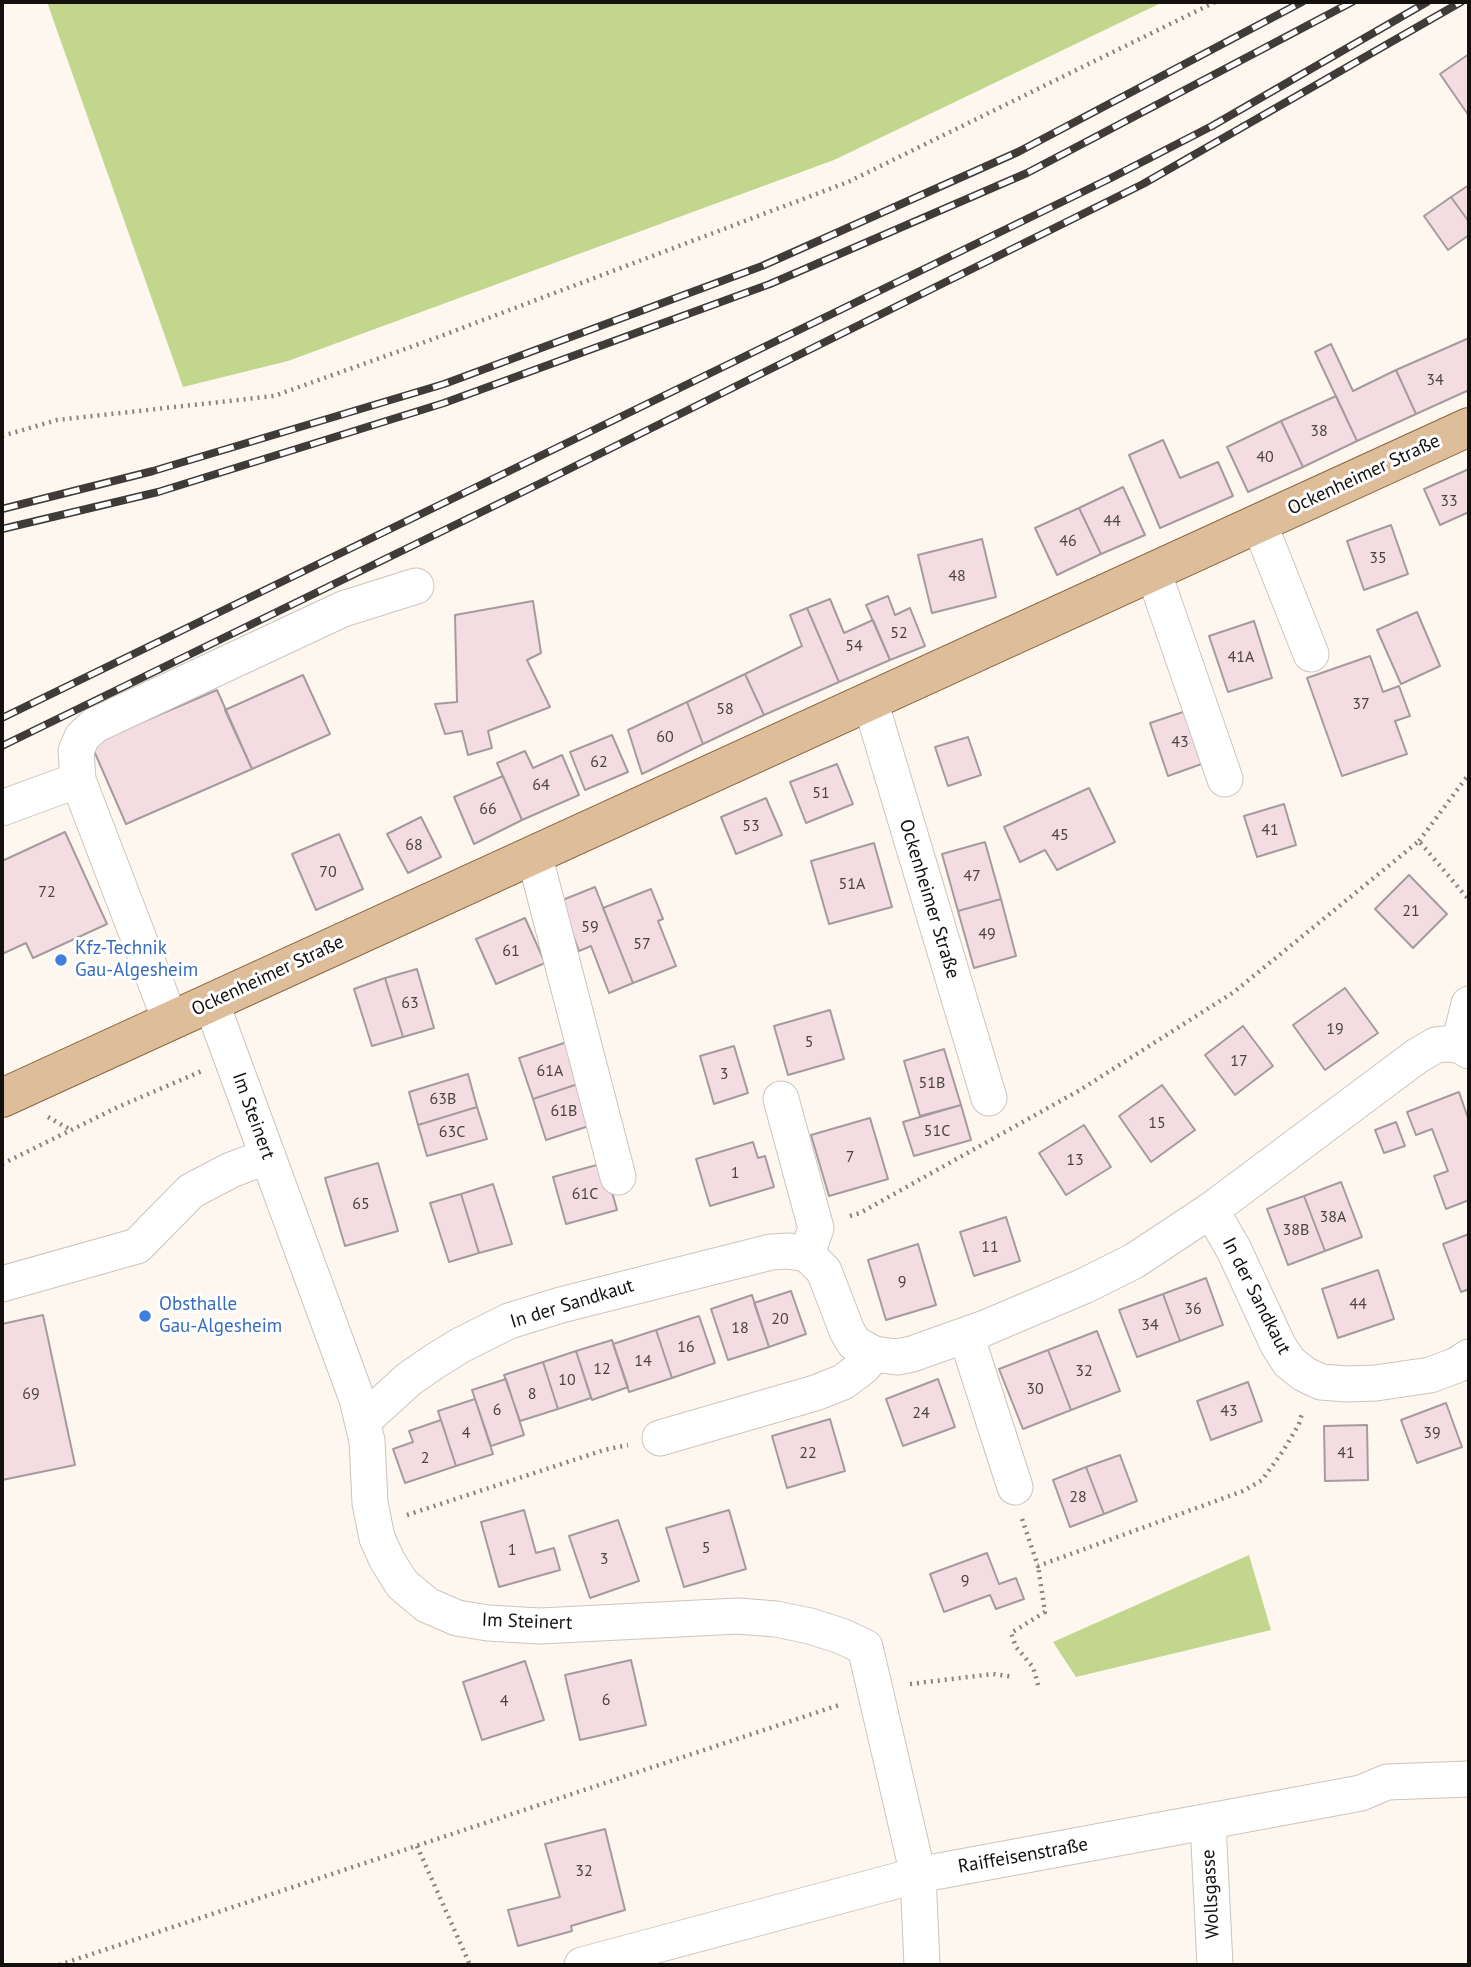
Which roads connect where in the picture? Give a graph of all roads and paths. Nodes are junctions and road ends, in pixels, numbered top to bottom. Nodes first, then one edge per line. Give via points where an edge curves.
1 (1215, 2) edge
2 (1469, 427) edge
3 (2, 436) edge
4 (1259, 523) junction
5 (1153, 571) junction
6 (416, 586) dead end
7 (1311, 654) dead end
8 (870, 701) junction
9 (1469, 774) edge
10 (1224, 779) dead end
11 (78, 780) junction
12 (2, 808) edge
13 (1419, 841) junction
14 (534, 854) junction
15 (1469, 900) edge
16 (211, 1002) junction
17 (1469, 1004) edge
18 (170, 1020) junction
19 (1464, 1048) edge
20 (232, 1058) junction
21 (2, 1098) edge
22 (989, 1098) dead end
23 (781, 1099) dead end
24 (268, 1156) junction
25 (2, 1164) edge
26 (618, 1177) dead end
27 (1211, 1210) junction
28 (811, 1241) junction
29 (2, 1284) edge
30 (966, 1335) junction
31 (874, 1354) junction
32 (1469, 1357) edge
33 (1312, 1378) junction
34 (364, 1420) junction
35 (660, 1438) joint
36 (1015, 1487) joint
37 (375, 1528) junction
38 (1038, 1566) junction
39 (1014, 1677) dead end
40 (1038, 1685) dead end
41 (875, 1692) junction
42 (1469, 1779) edge
43 (1208, 1823) junction
44 (417, 1846) junction
45 (918, 1875) junction
46 (59, 1965) edge
47 (470, 1965) edge
48 (582, 1965) edge
49 (922, 1965) edge
50 (1215, 1965) edge

1 - 3 path via 848,182 433,340 274,396 57,419
2 - 4 main road, Ockenheimer Straße
4 - 5 main road, Ockenheimer Straße
4 - 7 street
5 - 8 main road, Ockenheimer Straße
5 - 10 street
6 - 11 street via 343,609 95,725 76,751
8 - 14 main road, Ockenheimer Straße
8 - 22 street, Ockenheimer Straße
9 - 13 path
11 - 12 street
11 - 18 street
13 - 15 path
13 - 28 path via 1234,992 1068,1097
14 - 16 main road, Ockenheimer Straße
14 - 26 street
16 - 18 main road, Ockenheimer Straße
16 - 20 street, Im Steinert
17 - 19 street
18 - 21 main road, Ockenheimer Straße
19 - 27 street via 1436,1045 1417,1056
20 - 24 street, Im Steinert
20 - 25 path
23 - 28 street
24 - 29 street via 191,1191 137,1246
24 - 34 street, Im Steinert
27 - 30 street via 1124,1266
27 - 33 street, In der Sandkaut via 1278,1345 1289,1362
28 - 31 street via 847,1331 854,1343
28 - 34 street, In der Sandkaut via 788,1251 561,1304 509,1321 435,1361
30 - 31 street via 904,1356
30 - 36 street
31 - 35 street via 844,1382
32 - 33 street, In der Sandkaut via 1430,1375 1376,1383
33 - 38 path via 1299,1424 1262,1480
34 - 37 street, Im Steinert
35 - 37 path via 604,1450
36 - 38 path
37 - 41 street, Im Steinert via 402,1584 427,1605 457,1618 540,1626 724,1616 776,1619 865,1647
38 - 40 path via 1045,1612 1011,1633 1033,1667
39 - 41 path via 993,1674
41 - 44 path
41 - 45 street, Im Steinert
42 - 43 street, Raiffeisenstraße via 1387,1782 1361,1793
43 - 45 street, Raiffeisenstraße
43 - 50 street, Wollsgasse
44 - 46 path
44 - 47 path
45 - 48 street, Raiffeisenstraße
45 - 49 street, Im Steinert

